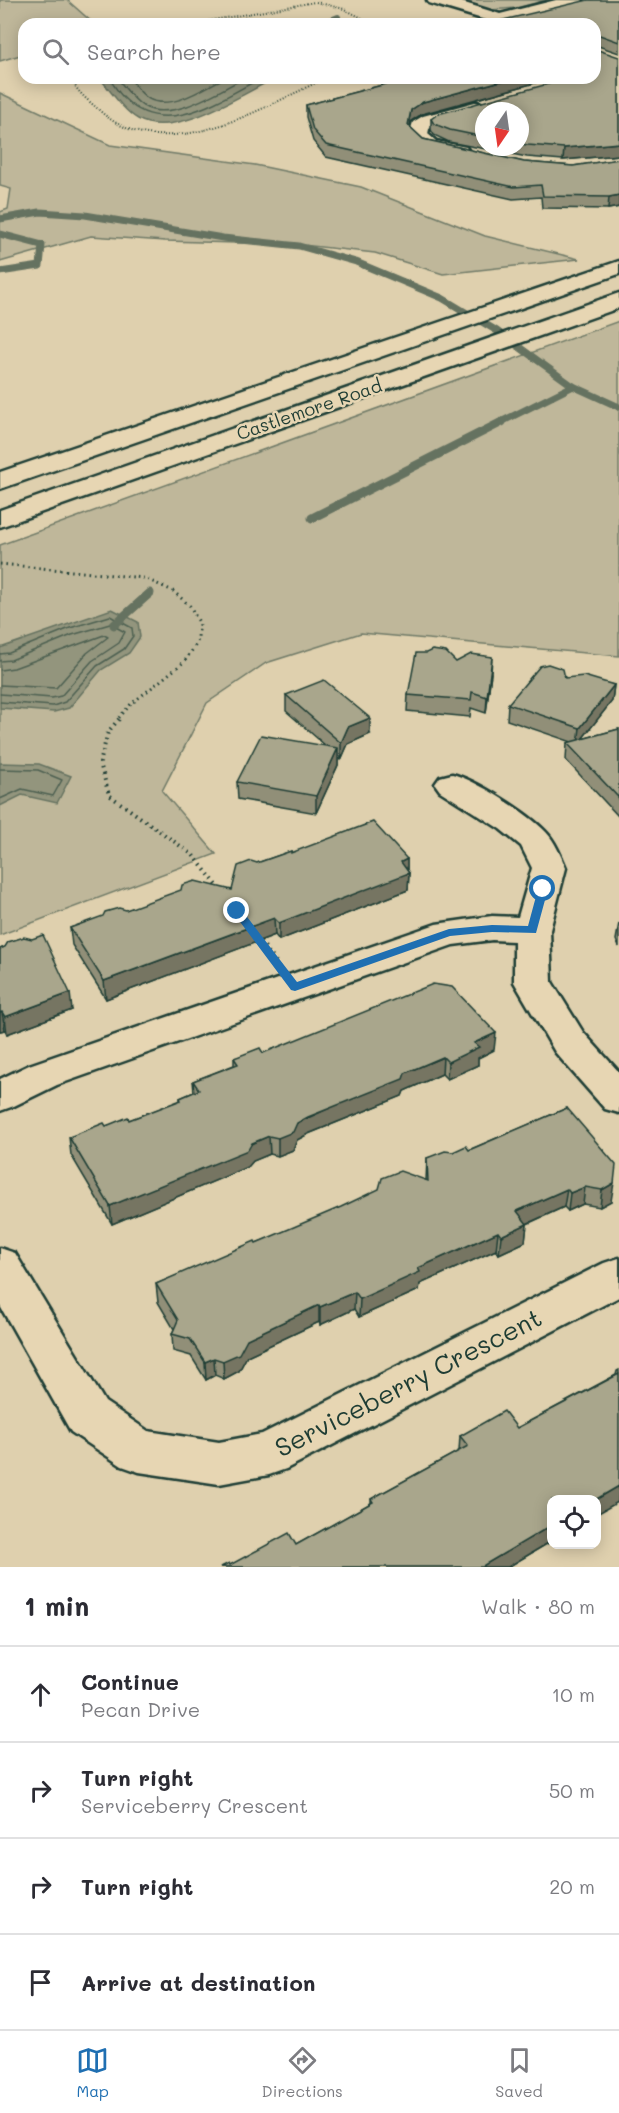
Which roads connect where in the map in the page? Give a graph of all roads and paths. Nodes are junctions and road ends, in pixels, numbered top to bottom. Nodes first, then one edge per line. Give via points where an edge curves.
1 (435, 0) edge
2 (576, 0) edge
3 (314, 1) edge
4 (223, 18) edge
5 (362, 18) edge
6 (497, 18) edge
7 (517, 18) edge
8 (74, 84) edge
9 (313, 84) edge
10 (475, 108) edge
11 (475, 154) edge
12 (619, 267) edge
13 (619, 300) edge
14 (0, 482) edge
15 (0, 519) edge
16 (0, 564) edge
17 (452, 784) dead end
18 (222, 892) edge
19 (251, 930) edge
20 (532, 930) junction
21 (295, 987) junction
22 (0, 1096) edge
23 (619, 1098) edge
24 (0, 1266) edge
25 (619, 1276) edge

1 - 6 street
2 - 7 street
3 - 4 path
3 - 5 path
8 - 9 path via 115,124 144,134 179,135 223,125
10 - 11 street via 430,120 420,126 418,135 430,145
12 - 14 street, Castlemore Road
13 - 15 street, Castlemore Road
16 - 18 path via 144,578 173,591 190,606 200,624 197,643 184,662 131,704 108,732 100,763 109,795 193,855
17 - 20 street via 535,840 549,868
19 - 21 path
20 - 21 street via 492,928 449,933
20 - 23 street via 534,982 568,1042
21 - 22 street via 43,1075
24 - 25 street, Serviceberry Crescent via 88,1417 139,1451 219,1463 269,1454

